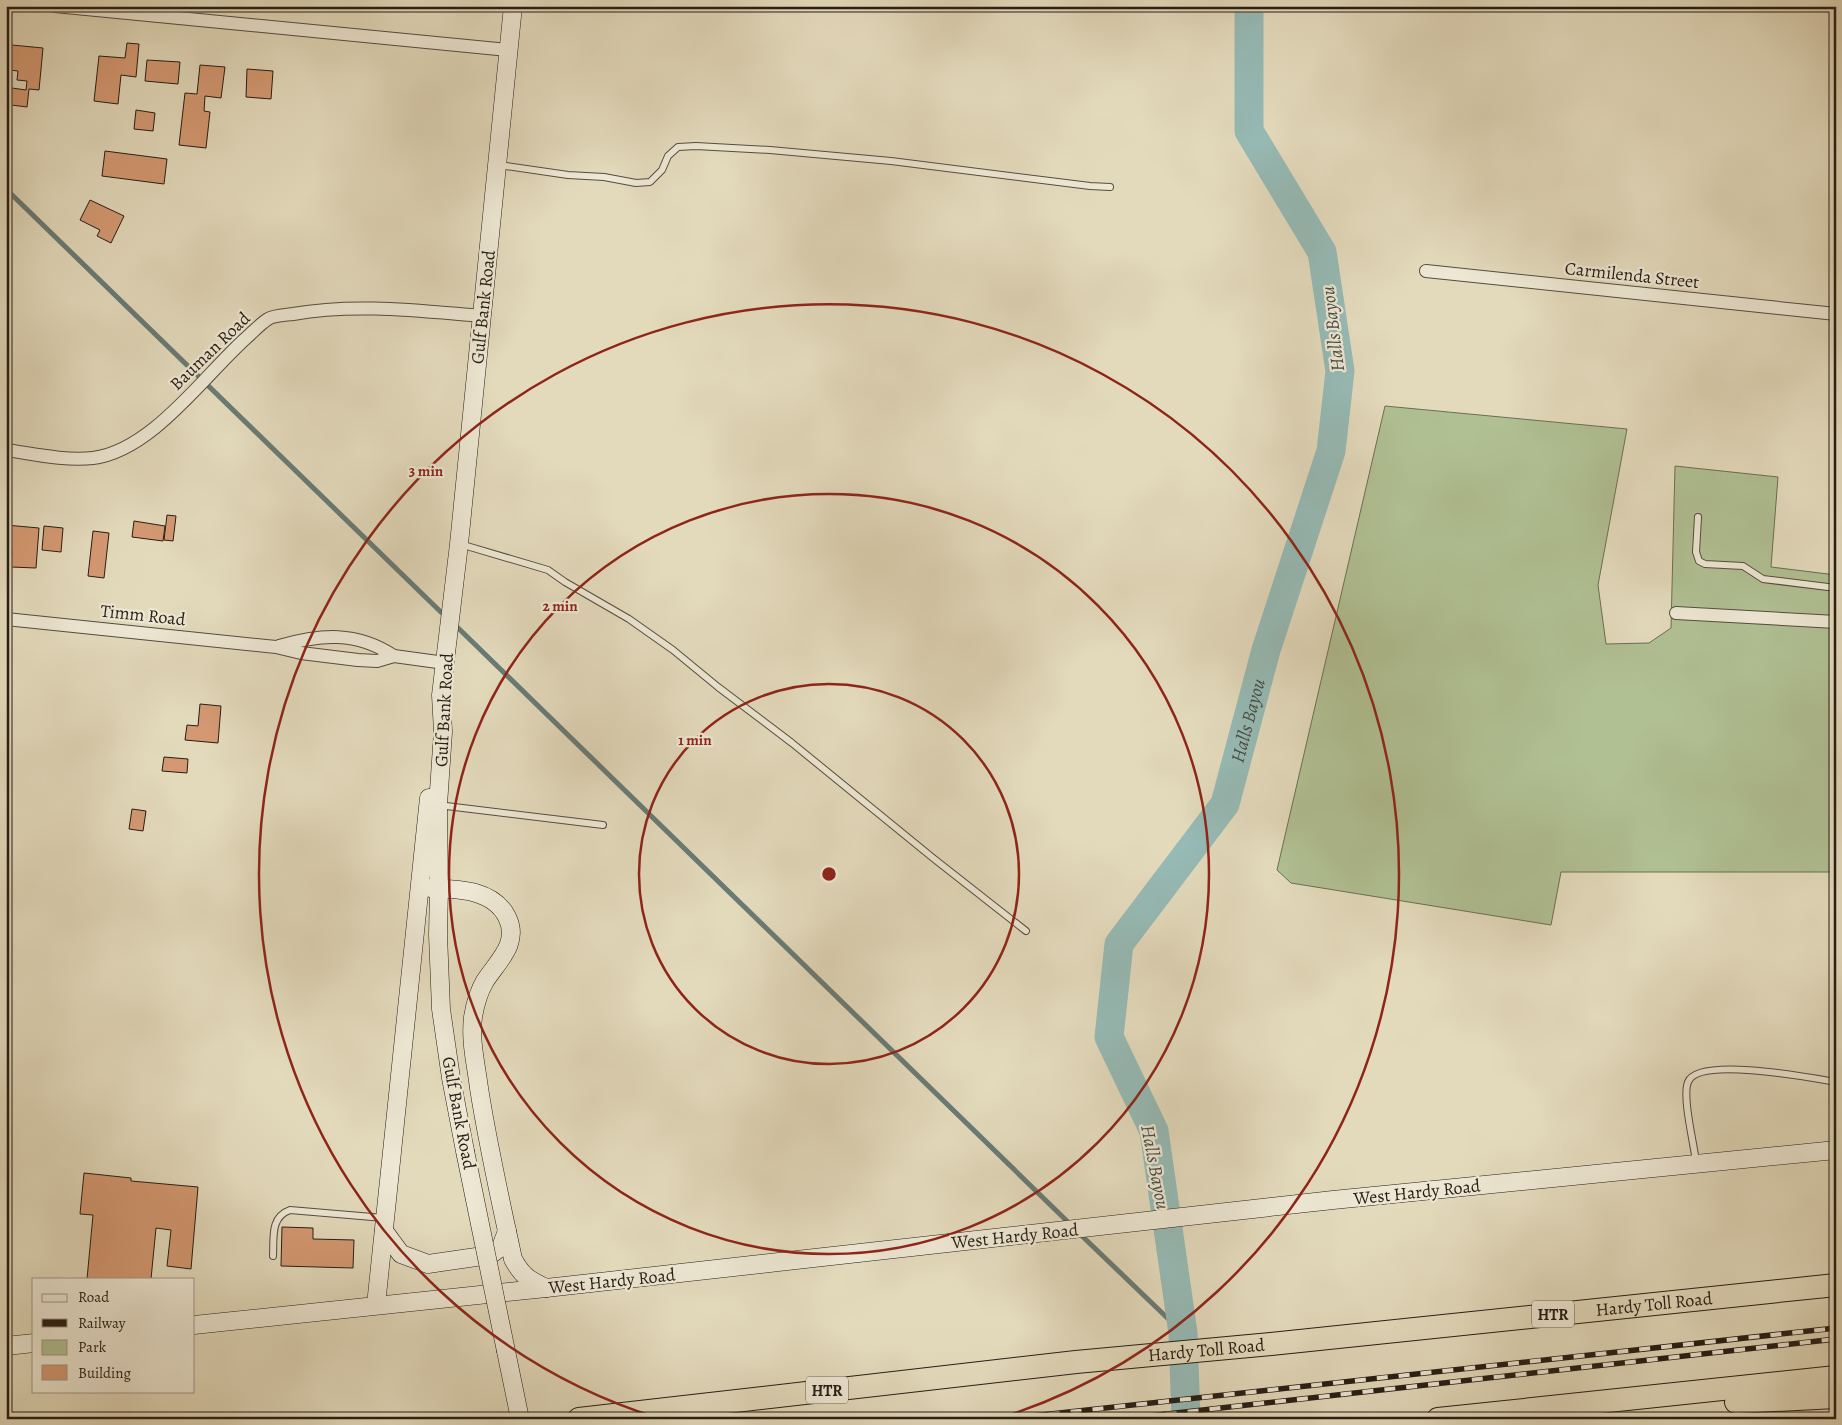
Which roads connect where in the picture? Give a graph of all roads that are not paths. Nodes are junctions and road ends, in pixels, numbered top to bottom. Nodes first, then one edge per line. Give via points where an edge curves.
1 (55, 6) edge
2 (513, 6) edge
3 (508, 50) junction
4 (498, 165) junction
5 (1110, 187) dead end
6 (1426, 271) dead end
7 (1836, 314) edge
8 (482, 316) junction
9 (6, 450) edge
10 (1698, 517) dead end
11 (459, 544) junction
12 (1836, 588) edge
13 (1676, 613) dead end
14 (6, 619) edge
15 (1836, 622) edge
16 (276, 646) junction
17 (394, 656) junction
18 (445, 656) junction
19 (441, 695) junction
20 (438, 805) junction
21 (603, 825) dead end
22 (419, 887) junction
23 (439, 888) junction
24 (1026, 931) dead end
25 (1836, 1082) edge
26 (1836, 1150) edge
27 (1697, 1164) junction
28 (385, 1224) junction
29 (507, 1231) junction
30 (273, 1256) dead end
31 (1836, 1285) edge
32 (546, 1288) junction
33 (376, 1305) junction
34 (195, 1324) edge
35 (32, 1343) edge
36 (6, 1346) edge
37 (1836, 1377) edge
38 (1836, 1397) edge
39 (1527, 1411) junction
40 (520, 1419) edge
41 (579, 1419) edge
42 (1438, 1419) edge

1 - 3 street
2 - 3 main road, Gulf Bank Road
3 - 4 main road, Gulf Bank Road
4 - 5 lane via 636,183 650,182 678,147 696,146 891,161
4 - 8 main road, Gulf Bank Road
6 - 7 street, Carmilenda Street
8 - 9 street, Bauman Road via 358,308 317,310 269,318 145,437 93,458
8 - 11 main road, Gulf Bank Road
10 - 12 lane via 1696,552 1699,561 1743,566 1763,579
11 - 18 main road, Gulf Bank Road
11 - 24 lane via 548,570 628,619 792,743
13 - 15 street
14 - 16 street, Timm Road
16 - 17 street, Timm Road via 318,656 358,660 377,661
16 - 17 street, Timm Road via 304,638 330,636 363,640
17 - 18 street, Timm Road
18 - 19 main road, Gulf Bank Road
19 - 20 main road, Gulf Bank Road via 443,732
19 - 22 main road
20 - 21 lane
20 - 23 main road, Gulf Bank Road
22 - 23 main road
22 - 28 main road
23 - 29 main road via 467,890 491,898 508,918 509,947 484,982 473,1014 471,1034
23 - 40 main road, Gulf Bank Road, bridge via 441,1009 451,1078
25 - 27 lane via 1742,1069 1696,1073 1687,1083 1686,1097
26 - 27 main road, West Hardy Road
27 - 32 main road, West Hardy Road via 1333,1200
28 - 29 main road via 401,1254 428,1264 490,1255 501,1247
28 - 30 lane via 290,1210 282,1213 276,1221
28 - 33 main road
29 - 32 main road via 513,1260 520,1272
31 - 41 highway, Hardy Toll Road / HTR via 1076,1362
32 - 33 main road, West Hardy Road
33 - 34 main road, West Hardy Road
35 - 36 main road
37 - 39 highway
38 - 39 highway
39 - 42 highway

